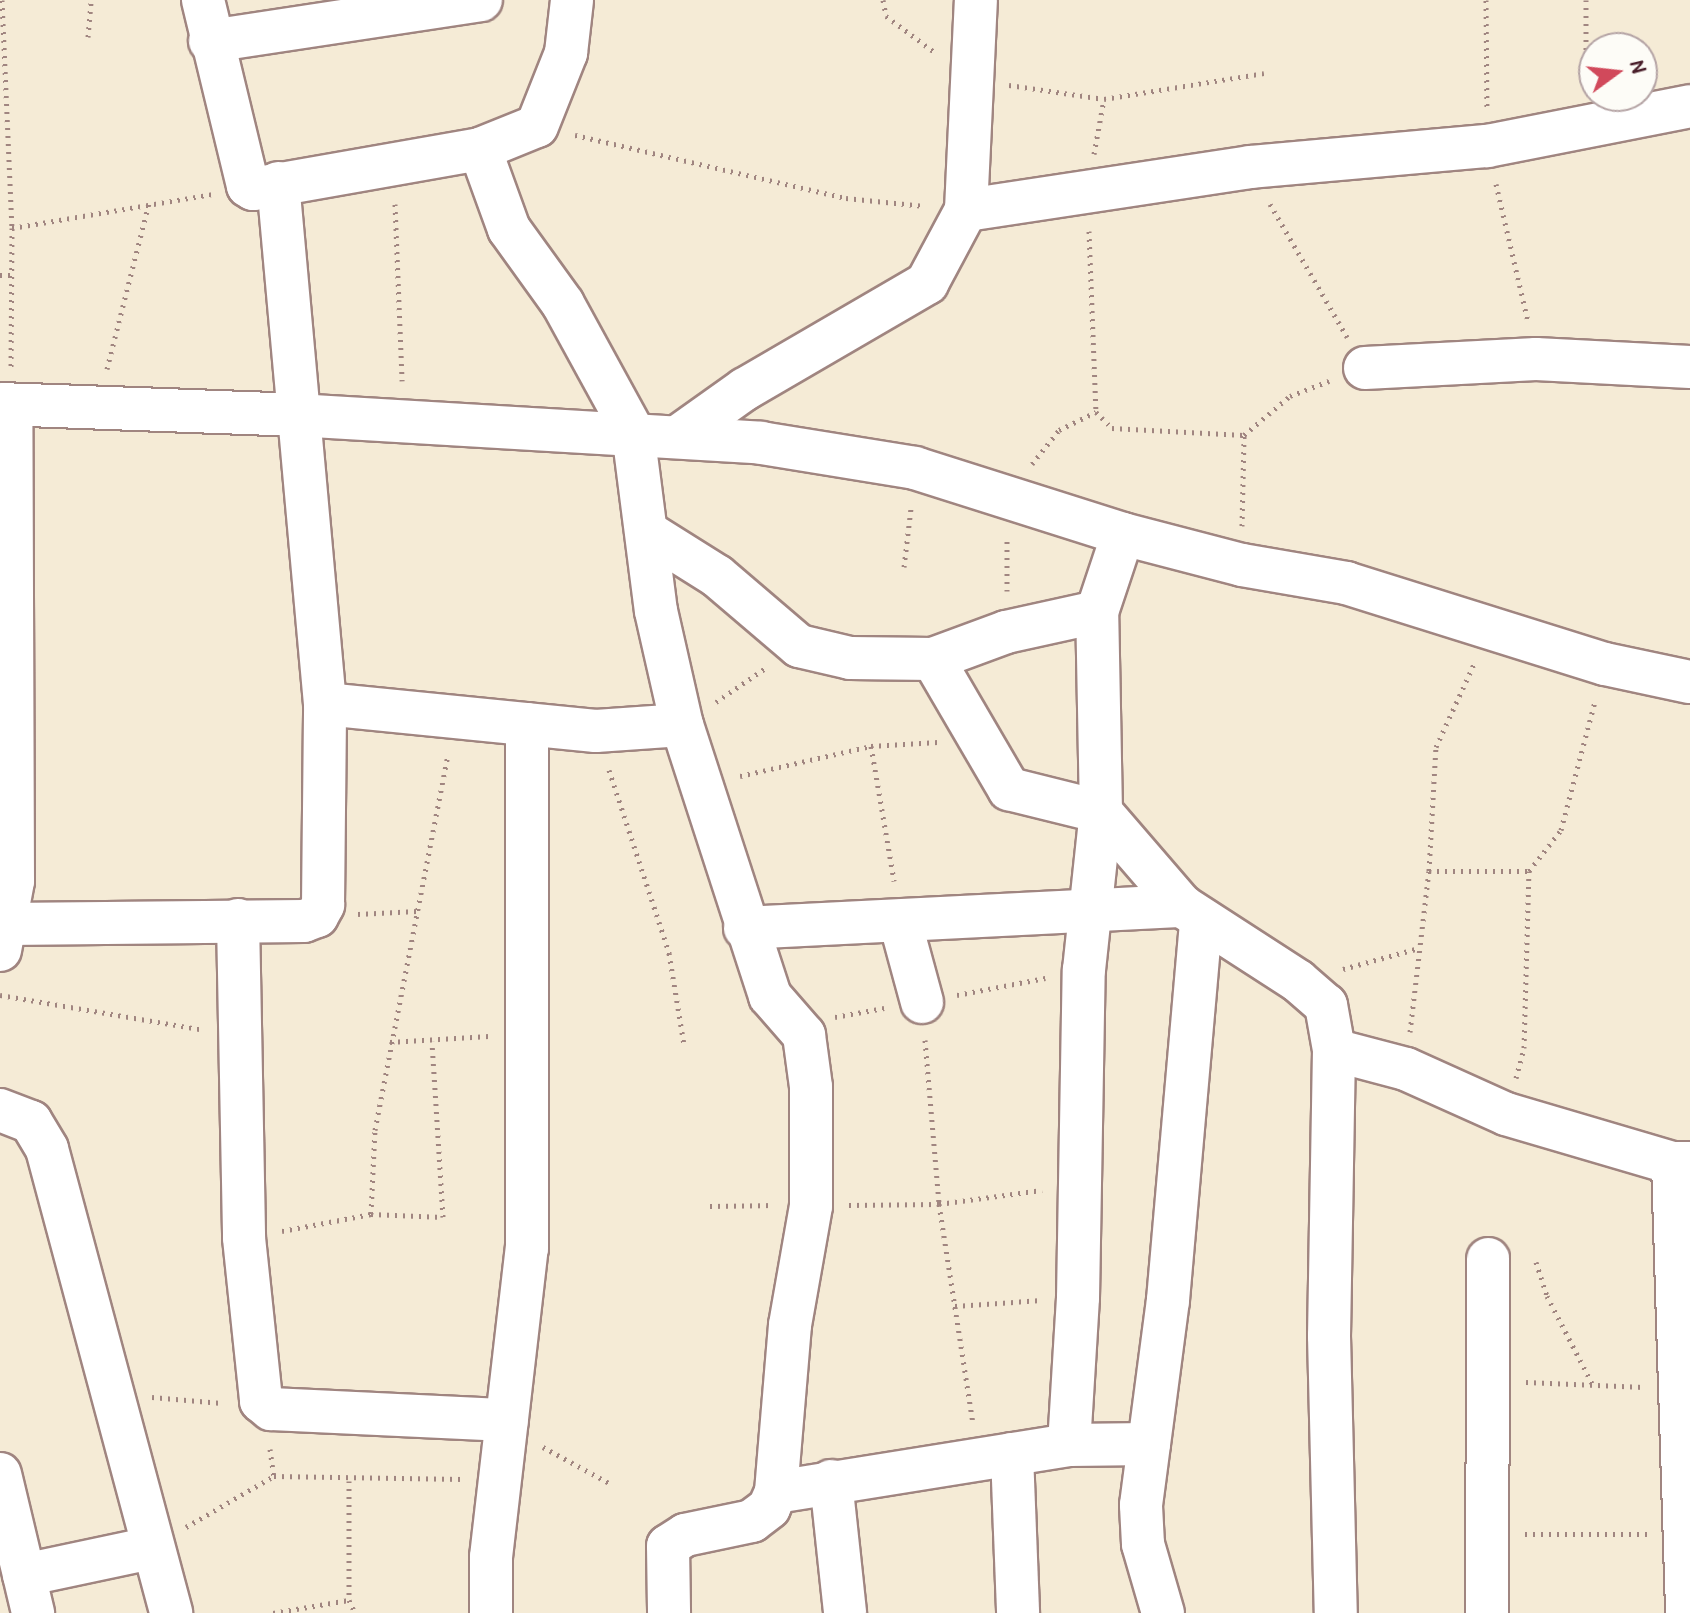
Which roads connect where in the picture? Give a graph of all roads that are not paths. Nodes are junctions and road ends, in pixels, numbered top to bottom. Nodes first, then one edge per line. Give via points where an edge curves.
1 (203, 0) edge
2 (481, 0) edge
3 (572, 0) edge
4 (976, 0) edge
5 (210, 41) junction
6 (1690, 106) edge
7 (480, 149) junction
8 (264, 186) junction
9 (966, 210) junction
10 (1690, 367) edge
11 (1365, 368) road end
12 (5, 404) edge
13 (296, 415) junction
14 (633, 432) junction
15 (679, 436) junction
16 (650, 534) junction
17 (1123, 534) junction
18 (1097, 612) junction
19 (5, 621) edge
20 (933, 659) junction
21 (1690, 682) edge
22 (325, 704) junction
23 (527, 724) junction
24 (682, 725) junction
25 (7, 747) edge
26 (1101, 812) junction
27 (6, 881) edge
28 (1192, 913) junction
29 (1088, 914) junction
30 (238, 920) junction
31 (900, 921) junction
32 (745, 928) junction
33 (3, 938) edge
34 (922, 1002) road end
35 (1334, 1050) junction
36 (0, 1110) edge
37 (1681, 1163) edge
38 (1488, 1259) dead end
39 (507, 1420) junction
40 (1149, 1444) junction
41 (1069, 1445) junction
42 (996, 1456) junction
43 (0, 1474) edge
44 (831, 1481) junction
45 (776, 1492) junction
46 (1688, 1534) edge
47 (151, 1548) junction
48 (29, 1594) edge
49 (171, 1613) edge
50 (491, 1613) edge
51 (669, 1613) edge
52 (845, 1613) edge
53 (1018, 1613) edge
54 (1163, 1613) edge
55 (1336, 1613) edge
56 (1487, 1613) edge
57 (1687, 1613) edge

1 - 5 street
2 - 5 street
3 - 7 street via 566,53 537,126
4 - 9 street
5 - 8 street
6 - 9 street via 1487,146 1250,167
7 - 8 street
7 - 14 street via 509,229 563,304
8 - 13 street
9 - 15 street via 927,283 745,389
10 - 11 street via 1536,359
12 - 13 street
12 - 19 street
13 - 14 street
13 - 22 street
14 - 15 street
14 - 16 street
15 - 17 street via 761,443 915,468
16 - 20 street via 717,576 799,646 850,658
16 - 24 street via 656,611
17 - 18 street
17 - 21 street via 1242,565 1346,583 1605,664
18 - 20 street via 1006,632
18 - 26 street
19 - 25 street
20 - 26 street via 1000,779 1018,795
22 - 23 street
22 - 30 street via 323,905 317,916 304,921
23 - 24 street via 596,731
23 - 39 street via 527,1248
24 - 32 street
25 - 27 street
26 - 28 street
26 - 29 street
27 - 33 street
28 - 29 street
28 - 35 street via 1326,1005
28 - 40 street via 1168,1300
29 - 31 street
29 - 41 street
30 - 33 street
30 - 39 street via 244,1238 265,1406
31 - 32 street
31 - 34 street
32 - 45 street via 777,1009 799,1023 811,1087 811,1206 790,1325
35 - 37 street via 1406,1069 1506,1114
35 - 55 street via 1329,1336
36 - 47 street via 31,1122 47,1149
37 - 46 street via 1677,1388
38 - 56 street
39 - 50 street
40 - 41 street
40 - 54 street via 1141,1505 1143,1544
41 - 42 street
42 - 44 street
42 - 53 street
43 - 48 street
44 - 45 street
44 - 52 street
45 - 51 street via 769,1508 752,1521 685,1535 668,1546
46 - 57 street
47 - 48 street
47 - 49 street

